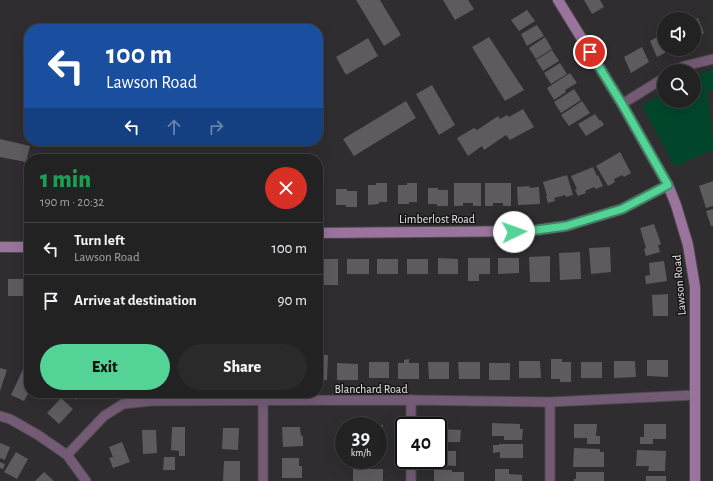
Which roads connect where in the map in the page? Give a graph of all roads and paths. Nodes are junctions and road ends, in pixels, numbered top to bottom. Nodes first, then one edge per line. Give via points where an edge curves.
1 (558, 0) edge
2 (713, 59) edge
3 (692, 64) edge
4 (657, 82) edge
5 (622, 104) junction
6 (668, 185) junction
7 (323, 233) edge
8 (0, 247) edge
9 (24, 247) edge
10 (695, 395) junction
11 (411, 400) junction
12 (263, 402) junction
13 (550, 402) junction
14 (0, 416) edge
15 (411, 417) edge
16 (67, 455) junction
17 (411, 469) edge
18 (86, 481) edge
19 (263, 481) edge
20 (411, 481) edge
21 (550, 481) edge
22 (696, 481) edge

1 - 5 street, Lawson Road
2 - 3 street
4 - 5 street
5 - 6 street, Lawson Road
6 - 7 street, Limberlost Road via 622,209 566,226 529,231
6 - 10 street, Lawson Road via 688,245 695,287
8 - 9 street
10 - 13 street, Blanchard Road
10 - 22 street, Lawson Road
11 - 12 street, Blanchard Road
11 - 13 street, Blanchard Road
11 - 15 street
12 - 16 street, Blanchard Road via 151,401 122,404 104,416
12 - 19 street
13 - 21 street
14 - 16 street via 38,435
16 - 18 street
17 - 20 street

